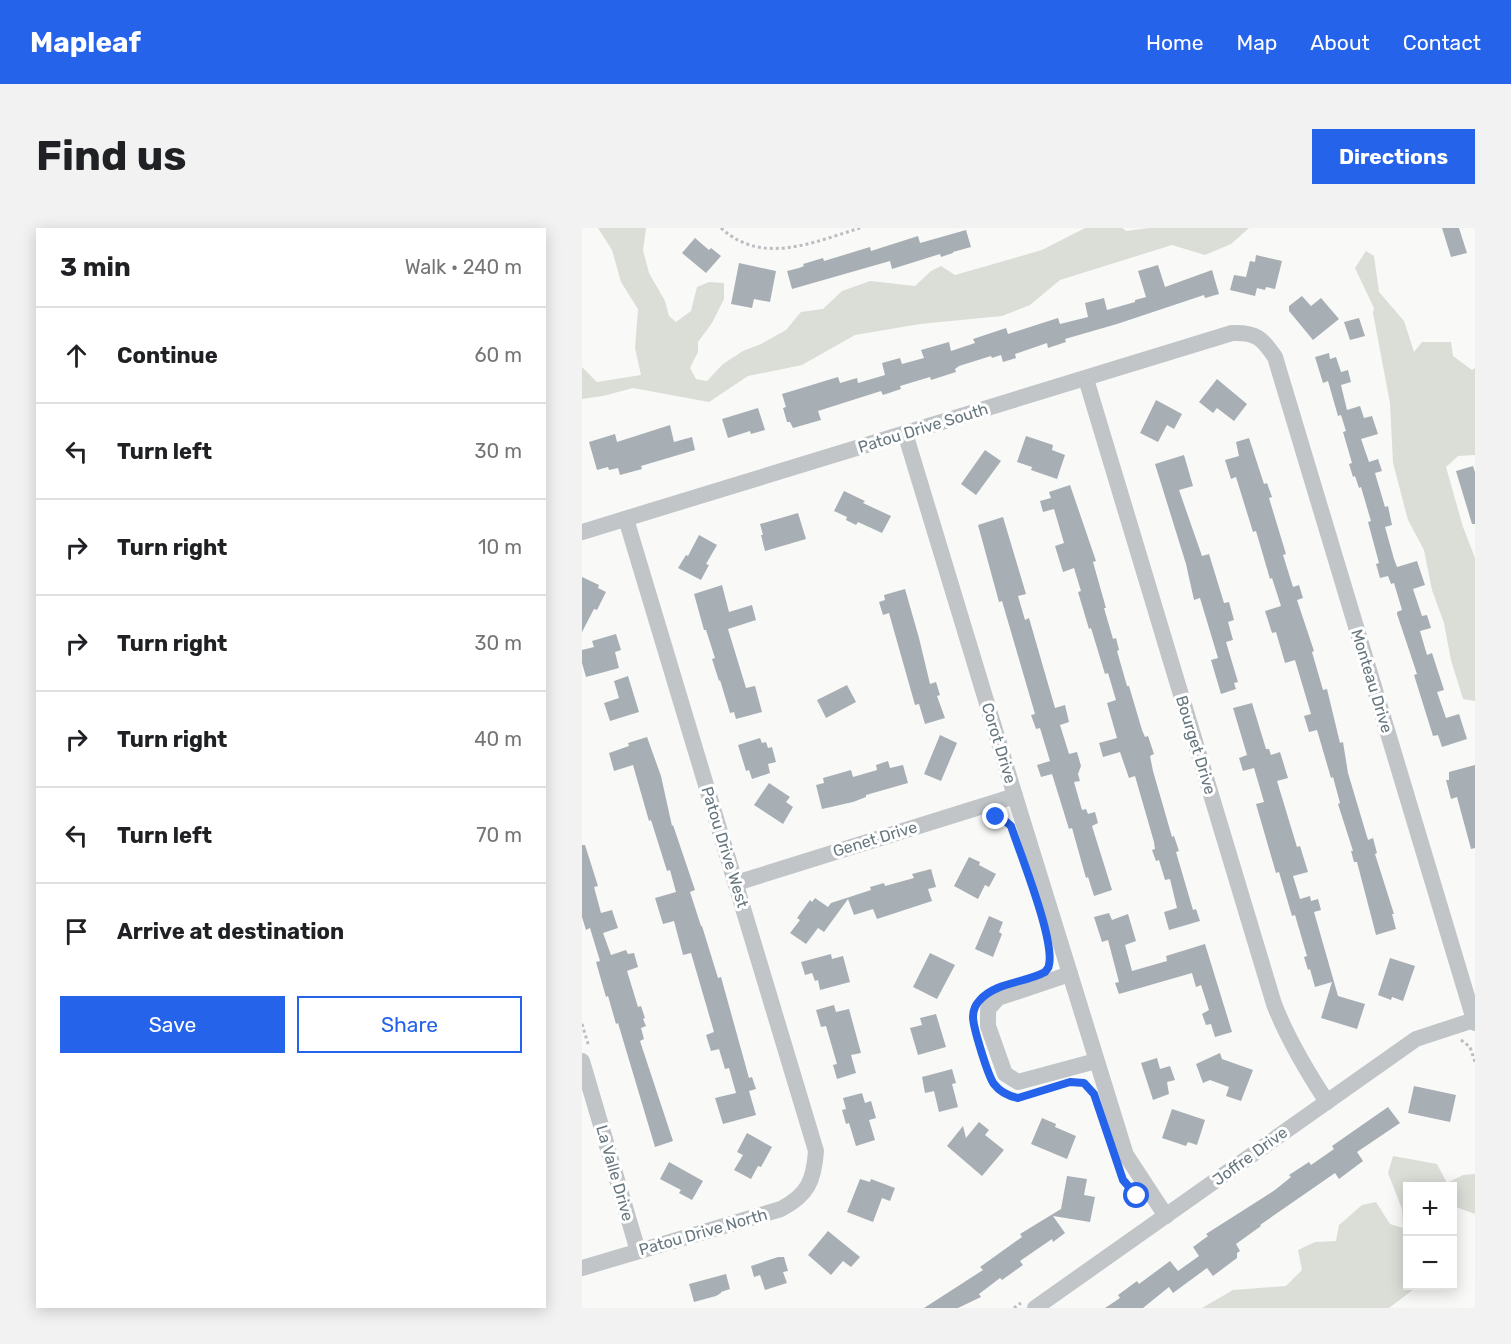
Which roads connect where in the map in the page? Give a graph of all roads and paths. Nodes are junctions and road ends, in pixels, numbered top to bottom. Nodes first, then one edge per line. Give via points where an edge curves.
1 (721, 228) edge
2 (860, 228) edge
3 (1264, 341) joint
4 (1086, 379) junction
5 (905, 433) junction
6 (626, 519) junction
7 (582, 532) edge
8 (1015, 796) junction
9 (736, 883) junction
10 (1070, 974) junction
11 (1474, 1022) edge
12 (582, 1024) edge
13 (587, 1059) edge
14 (1096, 1061) junction
15 (1327, 1102) junction
16 (812, 1177) joint
17 (1166, 1216) junction
18 (638, 1251) junction
19 (582, 1268) edge
20 (1029, 1305) edge
21 (1014, 1308) edge

1 - 2 path via 765,250 780,250
3 - 4 street, Patou Drive South via 1245,333 1232,333
3 - 11 street, Monteau Drive via 1275,357
4 - 5 street, Patou Drive South
4 - 15 street, Bourget Drive via 1275,1004 1299,1060
5 - 6 street, Patou Drive South
5 - 8 street, Corot Drive
6 - 7 street, Patou Drive South
6 - 9 street, Patou Drive West
8 - 9 street, Genet Drive
8 - 10 street, Corot Drive
9 - 16 street, Patou Drive West via 816,1151
10 - 14 street, Corot Drive
10 - 14 street via 998,998 988,1010 988,1026 1005,1074 1018,1082
11 - 15 street, Joffre Drive via 1416,1039
12 - 13 path
13 - 18 street, La Valle Drive
14 - 17 street, Corot Drive via 1126,1155
15 - 17 street, Joffre Drive
16 - 18 street, Patou Drive North via 804,1192 781,1209
17 - 20 street, Joffre Drive
18 - 19 street, Patou Drive North
20 - 21 path

